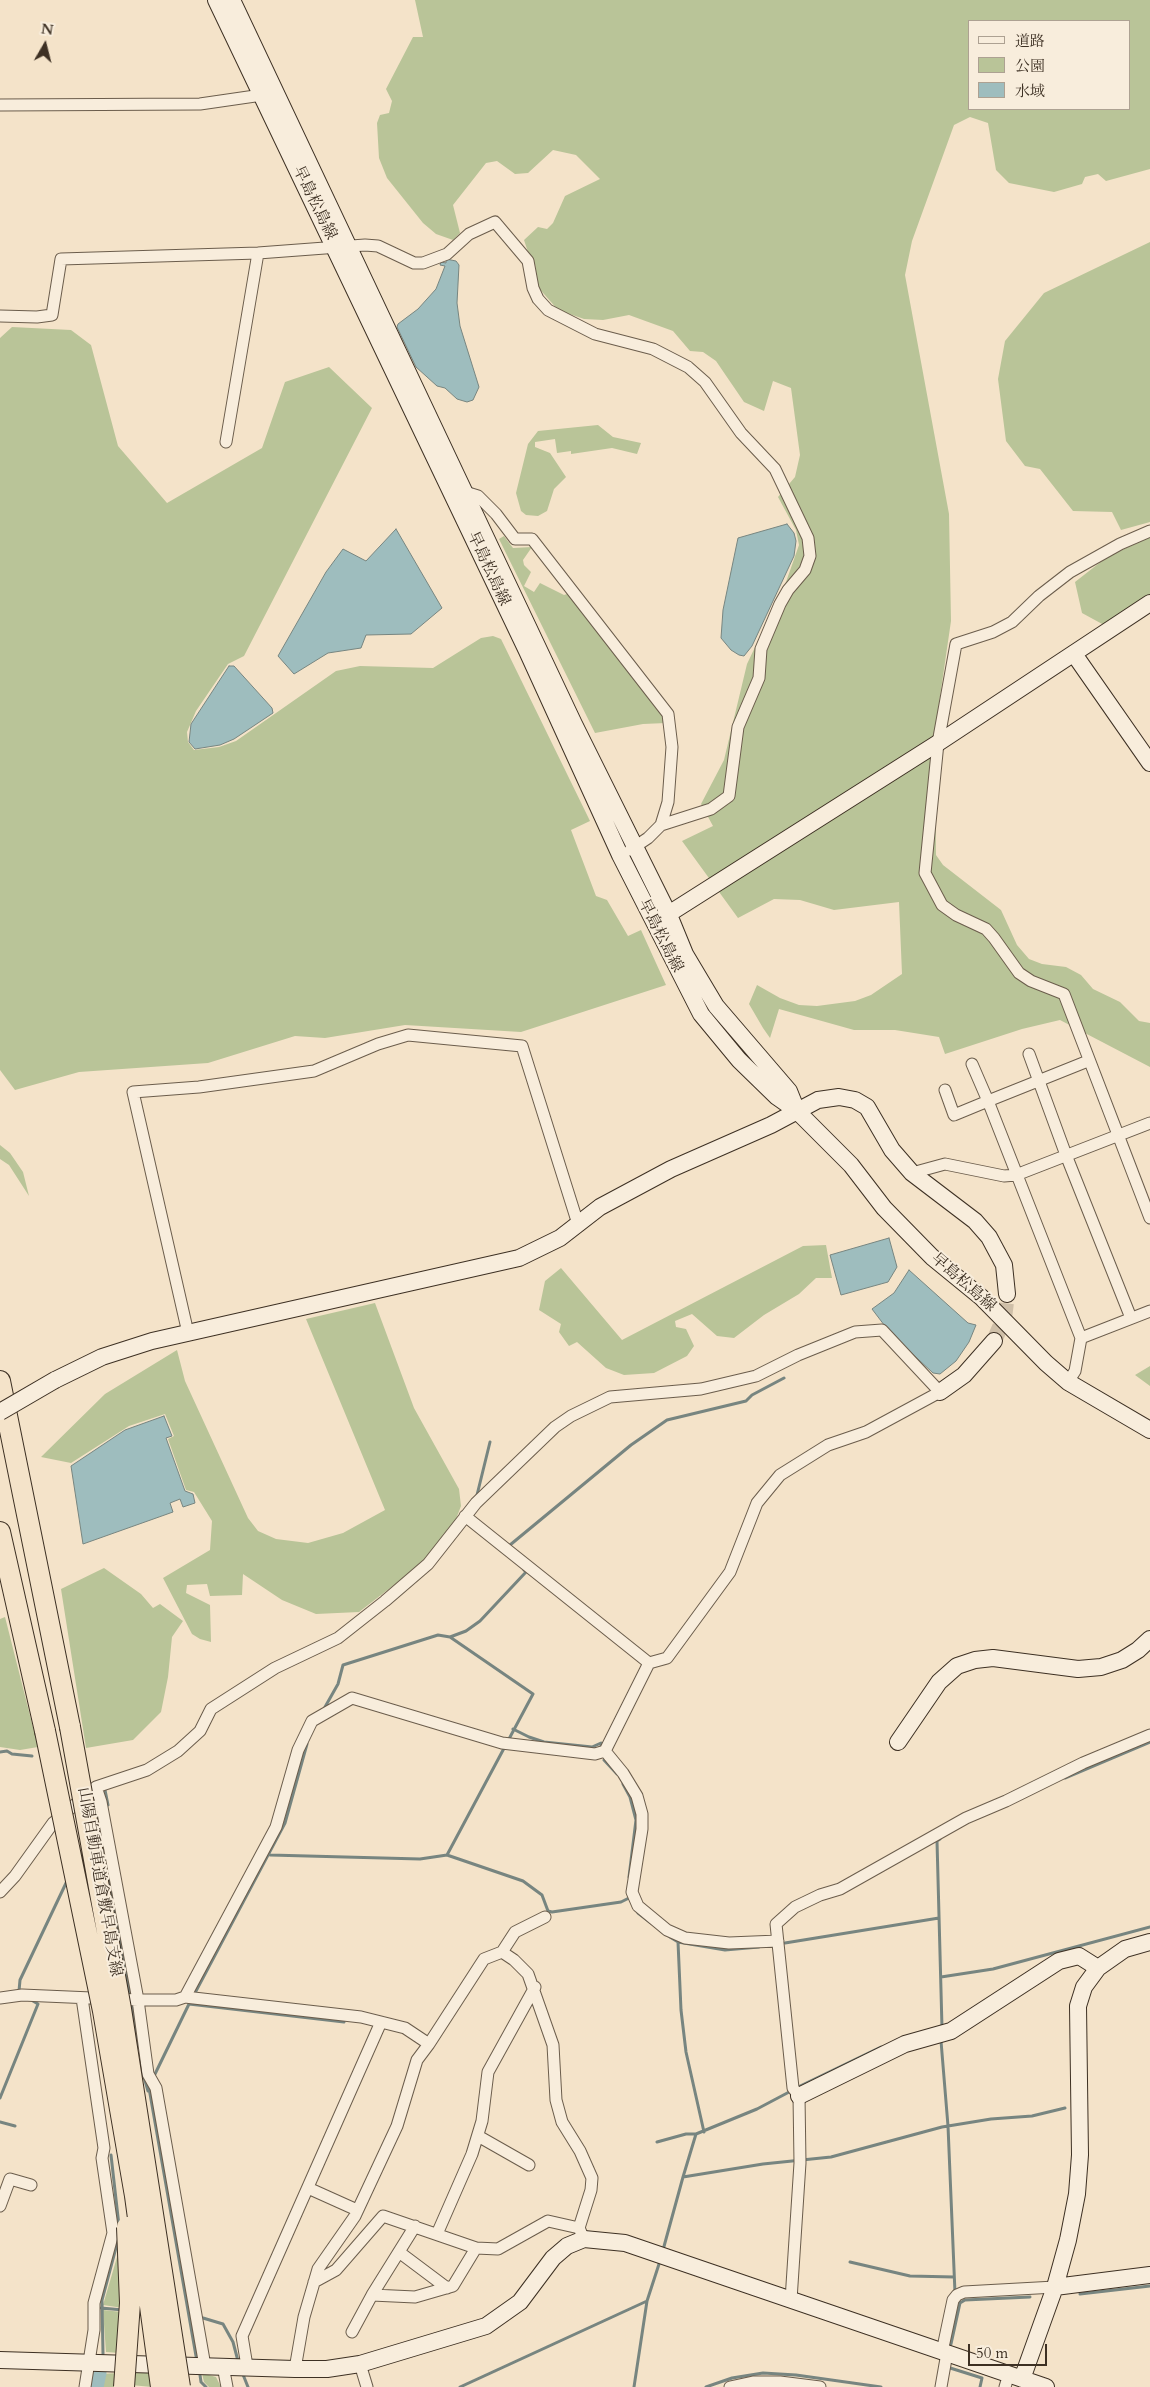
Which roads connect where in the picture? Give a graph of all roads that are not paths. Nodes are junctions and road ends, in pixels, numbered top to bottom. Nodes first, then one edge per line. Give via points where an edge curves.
1 (216, 0) edge
2 (232, 0) edge
3 (262, 95) junction
4 (0, 106) edge
5 (343, 248) junction
6 (258, 253) junction
7 (0, 316) edge
8 (226, 442) dead end
9 (465, 492) junction
10 (1150, 531) edge
11 (1150, 603) edge
12 (1074, 654) junction
13 (938, 743) junction
14 (1150, 763) edge
15 (661, 825) junction
16 (635, 847) junction
17 (620, 855) junction
18 (669, 915) junction
19 (653, 924) junction
20 (1029, 1054) dead end
21 (1088, 1061) junction
22 (972, 1064) dead end
23 (1040, 1080) junction
24 (945, 1090) dead end
25 (988, 1101) junction
26 (798, 1111) junction
27 (1150, 1122) edge
28 (1117, 1136) junction
29 (1066, 1155) junction
30 (912, 1173) junction
31 (1016, 1175) junction
32 (1150, 1218) edge
33 (578, 1224) junction
34 (1007, 1294) tunnel mouth
35 (1150, 1311) edge
36 (1131, 1318) junction
37 (188, 1333) junction
38 (1080, 1338) junction
39 (994, 1341) tunnel mouth
40 (0, 1381) edge
41 (1068, 1382) junction
42 (940, 1392) junction
43 (0, 1412) edge
44 (1150, 1430) edge
45 (465, 1516) junction
46 (0, 1532) edge
47 (1150, 1639) edge
48 (649, 1663) junction
49 (1150, 1735) edge
50 (898, 1742) dead end
51 (605, 1751) junction
52 (96, 1787) junction
53 (0, 1892) edge
54 (544, 1917) dead end
55 (778, 1941) junction
56 (1150, 1942) edge
57 (502, 1952) junction
58 (1098, 1968) junction
59 (535, 1987) junction
60 (185, 1997) junction
61 (0, 1998) edge
62 (82, 1998) junction
63 (138, 2000) junction
64 (381, 2022) junction
65 (429, 2044) junction
66 (796, 2092) junction
67 (478, 2136) junction
68 (125, 2138) junction
69 (147, 2165) junction
70 (529, 2165) dead end
71 (31, 2185) dead end
72 (308, 2188) junction
73 (0, 2206) edge
74 (357, 2210) junction
75 (415, 2226) junction
76 (437, 2234) junction
77 (582, 2234) junction
78 (476, 2248) junction
79 (399, 2252) junction
80 (1150, 2275) edge
81 (314, 2282) junction
82 (1055, 2287) junction
83 (446, 2288) junction
84 (372, 2295) junction
85 (791, 2300) junction
86 (352, 2332) dead end
87 (944, 2352) junction
88 (0, 2360) edge
89 (90, 2363) junction
90 (360, 2364) junction
91 (205, 2366) junction
92 (235, 2366) junction
93 (295, 2369) junction
94 (1012, 2380) edge
95 (85, 2387) edge
96 (124, 2387) edge
97 (161, 2387) edge
98 (180, 2387) edge
99 (193, 2387) edge
100 (227, 2387) edge
101 (367, 2387) edge
102 (730, 2387) edge
103 (820, 2387) edge
104 (941, 2387) edge
105 (1046, 2387) edge

1 - 3 street, 早島松島線
2 - 5 street, 早島松島線
3 - 4 street via 200,104
3 - 5 street, 早島松島線
5 - 6 street
5 - 9 street, 早島松島線
5 - 15 street via 378,246 414,263 423,263 447,254 469,234 494,222 528,261 533,288 548,310 595,334 653,349 688,368 705,382 741,433 775,469 808,538 810,556 805,570 780,604 761,649 759,678 738,727 729,796 711,810
5 - 17 street, 早島松島線
6 - 7 street via 61,259 52,315
6 - 8 street
9 - 15 street via 478,496 515,539 532,539 665,709 672,729 672,747 668,802
9 - 16 street, 早島松島線
10 - 13 street via 1070,572 1038,596 1012,622 956,644
11 - 12 street
12 - 13 street
12 - 14 street
13 - 18 street
13 - 21 street via 925,873 938,900 956,915 986,929 1020,973 1064,994
15 - 16 street
16 - 17 street
16 - 18 street, 早島松島線
17 - 19 street, 早島松島線
18 - 19 street
18 - 26 street, 早島松島線 via 685,954 716,1006 790,1091
19 - 26 street, 早島松島線 via 702,1014 739,1060 777,1097
20 - 23 street
21 - 23 street
21 - 28 street
22 - 25 street
23 - 25 street
23 - 29 street
24 - 25 street via 954,1115
25 - 31 street
26 - 30 street via 818,1100 839,1097 868,1107 892,1150
26 - 33 street via 671,1169 600,1207
26 - 41 street, 早島松島線 via 851,1165 884,1208 932,1257 981,1297
27 - 28 street
28 - 29 street
28 - 32 street
29 - 31 street
29 - 36 street
30 - 31 street via 945,1164 1004,1176
30 - 34 street via 975,1221 989,1238 1004,1264
31 - 38 street
33 - 37 street via 540,1249 494,1265
33 - 37 street via 522,1046 408,1035 314,1071 198,1087 133,1092
35 - 36 street
36 - 38 street
37 - 43 street, bridge via 125,1348 79,1367
38 - 41 street via 1075,1370
39 - 42 street via 964,1375
40 - 69 highway, 山陽自動車道倉敷早島支線, bridge via 70,1727
41 - 44 street, 早島松島線
42 - 45 street via 882,1330 855,1332 756,1376 701,1389 610,1398 571,1416 555,1427
42 - 48 street via 866,1432 828,1445 780,1475 757,1503 730,1572 667,1658
45 - 48 street
45 - 52 street via 428,1564 338,1638 276,1668 211,1709 200,1731 178,1751 147,1770
46 - 68 highway, 山陽自動車道倉敷早島支線, bridge via 87,1929
47 - 50 street via 1122,1660 1101,1667 1078,1669 993,1658 957,1666 939,1682
48 - 51 street
49 - 55 street via 966,1818 840,1889 795,1907 776,1924
51 - 55 street via 624,1773 637,1796 642,1814 632,1892 638,1906 666,1930 684,1938 729,1943
51 - 60 street via 595,1754 504,1744 352,1698 312,1721 298,1750 276,1827
52 - 53 street via 53,1823
52 - 63 street
54 - 57 street via 515,1932
55 - 66 street
56 - 58 street via 1125,1949
57 - 59 street via 528,1974
57 - 65 street via 484,1959
58 - 66 street via 1078,1956 1059,1961 951,2031 905,2044
58 - 82 street via 1084,1987 1078,2006 1080,2155 1077,2194
59 - 67 street via 488,2072
59 - 77 street via 553,2045 556,2100 562,2122 592,2178
60 - 63 street
60 - 64 street
61 - 62 street via 22,1994
62 - 63 street
62 - 89 street via 113,2233 94,2303
63 - 91 street via 148,2074 156,2088
64 - 65 street via 405,2028
64 - 72 street
65 - 74 street via 417,2060 397,2126
66 - 85 street via 800,2163
67 - 70 street
67 - 76 street
68 - 96 highway, bridge via 124,2183 130,2275
68 - 97 highway, 山陽自動車道倉敷早島支線, bridge
69 - 98 highway, 山陽自動車道倉敷早島支線, bridge
69 - 99 highway, bridge
71 - 73 street via 10,2179
72 - 74 street
72 - 92 street via 242,2336
74 - 81 street via 318,2269
75 - 76 street
75 - 79 street
75 - 81 street via 383,2216 336,2270
76 - 78 street
77 - 78 street via 548,2221 498,2249
77 - 85 street via 625,2243
77 - 90 street via 553,2258 520,2302 486,2326
78 - 83 street via 453,2286
79 - 83 street
79 - 84 street
80 - 82 street
81 - 93 street
82 - 87 street via 957,2295 953,2300
82 - 94 street
83 - 84 street via 415,2297
84 - 86 street
85 - 87 street
87 - 94 street
87 - 104 street
88 - 89 street
89 - 91 street
89 - 95 street
90 - 93 street
90 - 101 street
91 - 92 street
92 - 93 street
92 - 100 street
94 - 105 street
102 - 103 street via 753,2382

